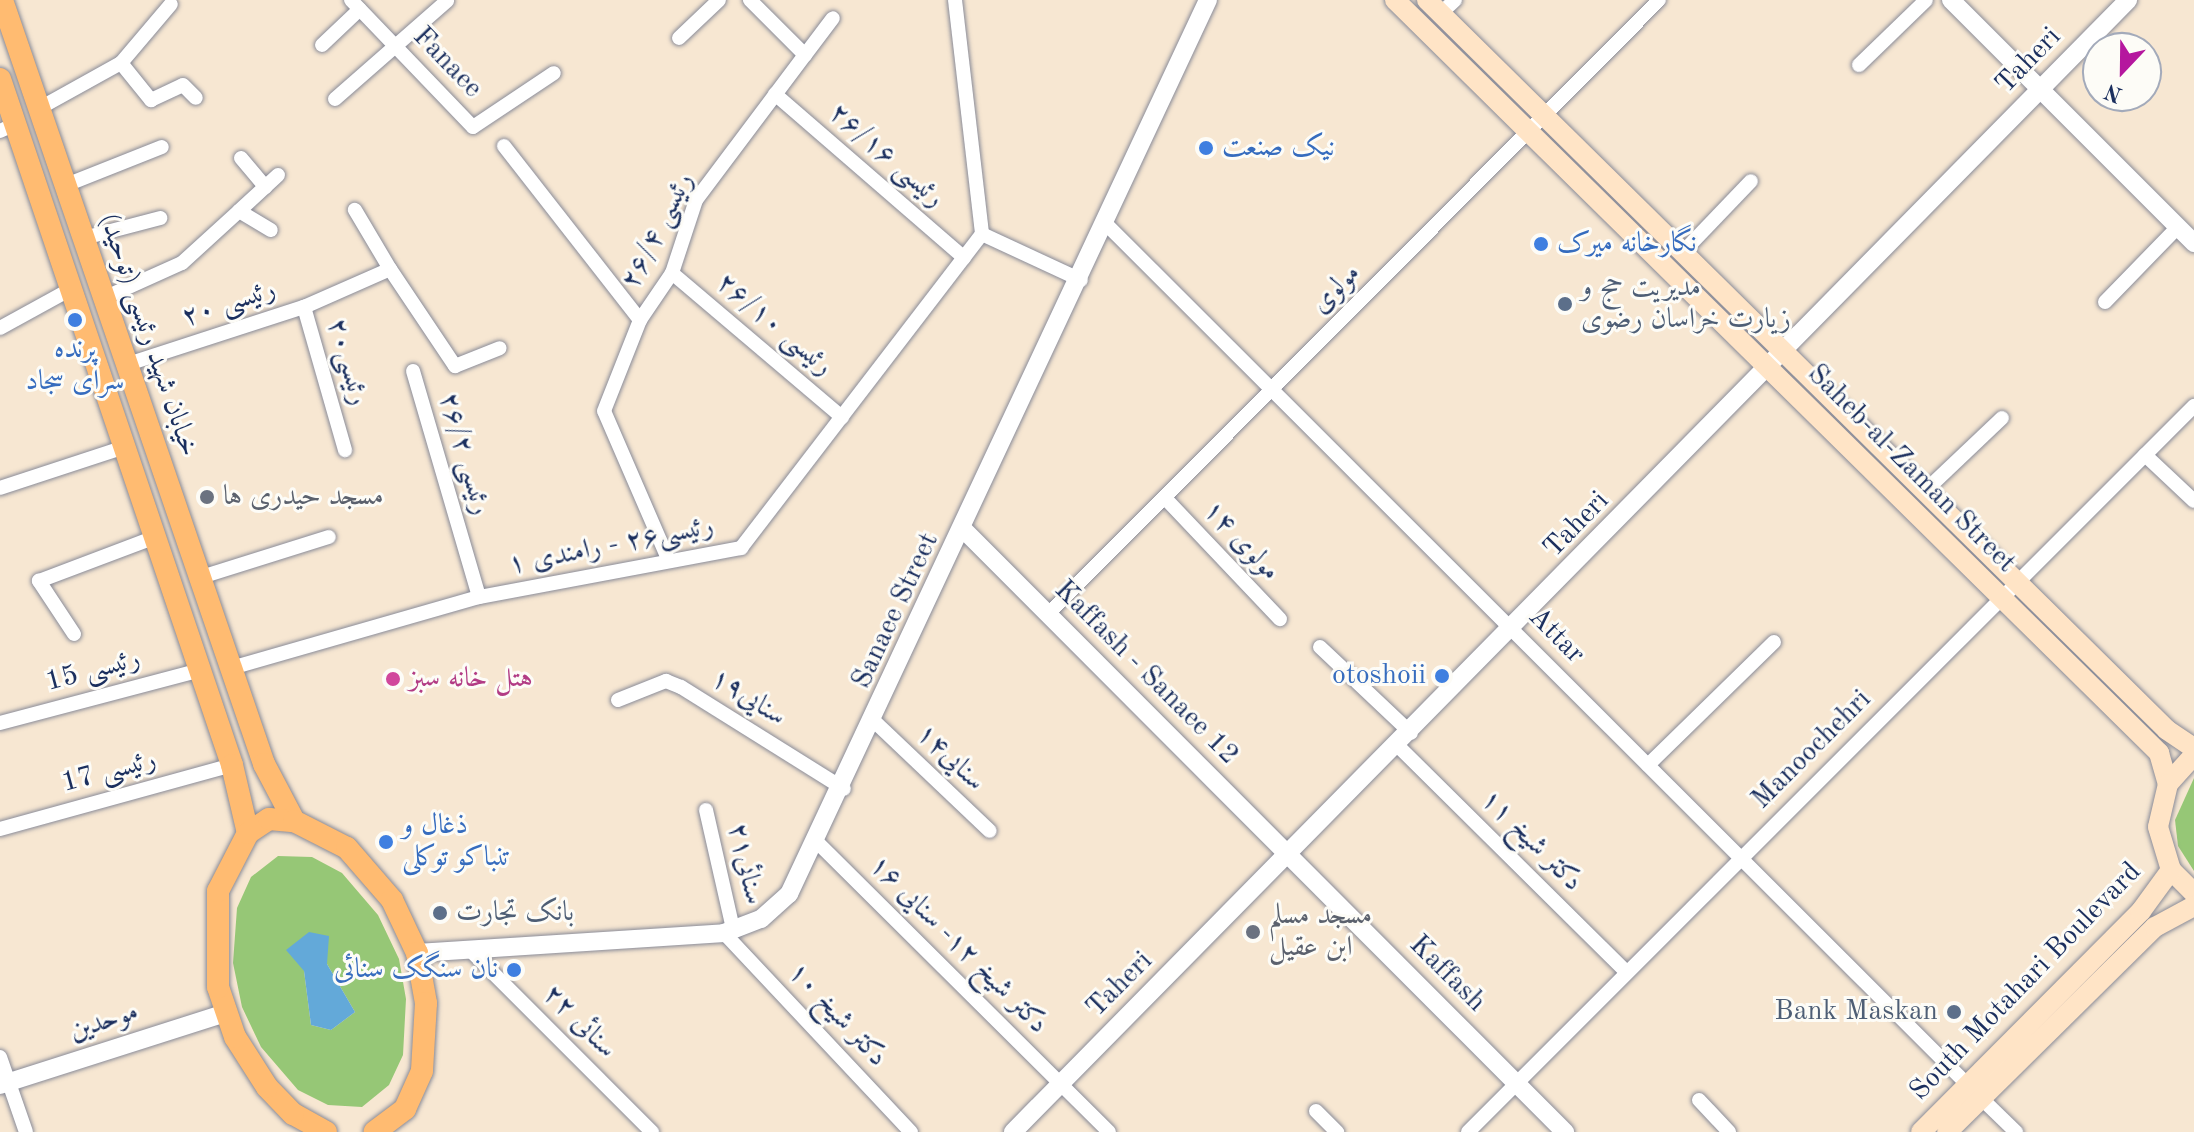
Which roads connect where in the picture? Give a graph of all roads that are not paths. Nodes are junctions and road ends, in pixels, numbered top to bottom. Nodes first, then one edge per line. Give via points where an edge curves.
1 (2, 0) edge
2 (719, 0) edge
3 (750, 0) edge
4 (955, 0) edge
5 (1208, 0) edge
6 (1395, 0) edge
7 (1659, 0) edge
8 (1926, 0) edge
9 (1951, 0) edge
10 (2128, 0) edge
11 (447, 1) edge
12 (171, 4) dead end
13 (355, 4) edge
14 (1441, 4) edge
15 (833, 18) dead end
16 (679, 38) dead end
17 (322, 45) dead end
18 (395, 45) junction
19 (805, 55) junction
20 (121, 63) junction
21 (1859, 65) dead end
22 (554, 73) dead end
23 (0, 79) edge
24 (2040, 89) junction
25 (775, 94) junction
26 (196, 98) dead end
27 (335, 99) dead end
28 (38, 109) junction
29 (1545, 116) junction
30 (7, 128) edge
31 (1529, 132) junction
32 (504, 146) dead end
33 (162, 147) dead end
34 (241, 158) dead end
35 (278, 175) dead end
36 (1751, 181) dead end
37 (66, 185) junction
38 (265, 187) junction
39 (355, 210) dead end
40 (239, 211) junction
41 (160, 218) dead end
42 (1107, 225) junction
43 (2178, 227) junction
44 (271, 230) dead end
45 (982, 234) junction
46 (84, 238) junction
47 (2194, 243) edge
48 (1683, 252) junction
49 (964, 258) junction
50 (390, 269) junction
51 (672, 273) junction
52 (1081, 280) junction
53 (71, 289) junction
54 (104, 298) junction
55 (2105, 302) dead end
56 (304, 307) junction
57 (640, 320) junction
58 (0, 328) edge
59 (500, 348) dead end
60 (1785, 353) junction
61 (125, 365) junction
62 (1769, 369) junction
63 (413, 371) dead end
64 (1272, 390) junction
65 (2194, 406) edge
66 (842, 417) junction
67 (2002, 418) dead end
68 (122, 448) junction
69 (345, 450) dead end
70 (2145, 455) junction
71 (0, 488) edge
72 (1925, 491) junction
73 (1165, 498) junction
74 (2194, 501) edge
75 (964, 530) junction
76 (329, 537) dead end
77 (153, 538) junction
78 (669, 561) junction
79 (198, 578) junction
80 (2017, 582) junction
81 (479, 597) junction
82 (2001, 598) junction
83 (1048, 614) junction
84 (1280, 619) dead end
85 (1513, 631) junction
86 (74, 634) dead end
87 (1774, 642) dead end
88 (1320, 647) dead end
89 (231, 668) junction
90 (200, 670) junction
91 (618, 700) dead end
92 (875, 722) junction
93 (0, 723) edge
94 (1405, 739) junction
95 (2194, 748) edge
96 (2194, 755) edge
97 (232, 765) junction
98 (1648, 765) junction
99 (2168, 784) junction
100 (844, 789) junction
101 (706, 810) dead end
102 (294, 821) junction
103 (0, 829) edge
104 (990, 831) dead end
105 (248, 833) junction
106 (818, 843) junction
107 (1289, 855) junction
108 (1741, 858) junction
109 (2171, 870) junction
110 (2194, 893) edge
111 (2194, 906) edge
112 (728, 931) junction
113 (469, 949) junction
114 (417, 953) junction
115 (1627, 973) junction
116 (225, 1013) junction
117 (0, 1057) edge
118 (4, 1084) edge
119 (1061, 1084) junction
120 (1516, 1084) junction
121 (1974, 1091) junction
122 (1699, 1100) dead end
123 (405, 1109) junction
124 (1316, 1111) dead end
125 (26, 1132) edge
126 (326, 1132) edge
127 (375, 1132) edge
128 (402, 1132) edge
129 (652, 1132) edge
130 (911, 1132) edge
131 (1013, 1132) edge
132 (1109, 1132) edge
133 (1337, 1132) edge
134 (1468, 1132) edge
135 (1565, 1132) edge
136 (1729, 1132) edge
137 (1921, 1132) edge
138 (1947, 1132) edge
139 (2016, 1132) edge

1 - 28 main road, خیابان شهید رئیسی (توحید)
2 - 16 street
3 - 19 street
4 - 45 street
5 - 42 street, Sanaee Street
6 - 31 main road, Saheb-al-Zaman Street
7 - 29 street, مولوی
8 - 21 street
9 - 24 street
10 - 24 street, Taheri
11 - 18 street
12 - 20 street
13 - 17 street
13 - 18 street, Fanaee
14 - 29 main road, Saheb-al-Zaman Street
15 - 19 street, رئیسی ۲۶/۴
18 - 22 street, Fanaee via 473,127
18 - 27 street
19 - 25 street, رئیسی ۲۶/۴
20 - 26 street via 151,100 183,85
20 - 28 street
23 - 30 main road, خیابان شهید رئیسی (توحید)
24 - 43 street
24 - 60 street, Taheri
25 - 49 street, رئیسی ۲۶/۱۶
25 - 51 street, رئیسی ۲۶/۴ via 696,200
28 - 37 main road, خیابان شهید رئیسی (توحید)
29 - 31 street, مولوی
29 - 48 main road, Saheb-al-Zaman Street
30 - 53 main road, خیابان شهید رئیسی (توحید)
31 - 62 main road, Saheb-al-Zaman Street
31 - 64 street, مولوی
32 - 57 street
33 - 37 street
34 - 38 street
35 - 38 street
36 - 48 street
37 - 46 main road, خیابان شهید رئیسی (توحید)
38 - 40 street
39 - 50 street
40 - 44 street
40 - 54 street via 182,263
41 - 46 street
42 - 52 street, Sanaee Street
42 - 64 street, Attar
43 - 47 street
43 - 55 street
45 - 49 street, رئیسی۲۶ - رامندی ۱
45 - 52 street
46 - 54 main road, خیابان شهید رئیسی (توحید)
48 - 60 main road, Saheb-al-Zaman Street
49 - 66 street, رئیسی۲۶ - رامندی ۱
50 - 56 street, رئیسی۲۰
50 - 59 street via 455,366
51 - 57 street, رئیسی ۲۶/۴
51 - 66 street, رئیسی ۲۶/۱۰
52 - 75 street, Sanaee Street
53 - 58 street
53 - 68 main road, خیابان شهید رئیسی (توحید)
54 - 61 main road, خیابان شهید رئیسی (توحید)
56 - 61 street, رئیسی ۲۰
56 - 69 street, رئیسی۲۰
57 - 78 street, رئیسی ۲۶/۴ via 603,420
60 - 62 street, Taheri
60 - 72 main road, Saheb-al-Zaman Street
61 - 79 main road, خیابان شهید رئیسی (توحید)
62 - 82 main road, Saheb-al-Zaman Street
62 - 85 street, Taheri
63 - 81 street, رئیسی ۲۶/۲
64 - 73 street, مولوی
64 - 85 street, Attar
65 - 70 street, Manoochehri
66 - 78 street, رئیسی۲۶ - رامندی ۱ via 741,548
67 - 72 street
68 - 71 street
68 - 77 main road, خیابان شهید رئیسی (توحید)
70 - 74 street
70 - 80 street, Manoochehri
72 - 80 main road, Saheb-al-Zaman Street
73 - 83 street, مولوی
73 - 84 street, مولوی ۱۴
75 - 83 street, Kaffash - Sanaee 12
75 - 92 street, Sanaee Street
76 - 79 street
77 - 86 street via 39,581
77 - 90 main road, خیابان شهید رئیسی (توحید)
78 - 81 street, رئیسی۲۶ - رامندی ۱
79 - 89 main road, خیابان شهید رئیسی (توحید)
80 - 82 street, Manoochehri
80 - 95 main road, Saheb-al-Zaman Street
81 - 89 street, رئیسی۲۶ - رامندی ۱
82 - 99 main road, Saheb-al-Zaman Street via 2159,753
82 - 108 street, Manoochehri
83 - 107 street, Kaffash - Sanaee 12
85 - 94 street, Taheri
85 - 98 street, Attar
87 - 98 street
88 - 94 street, دکتر شیخ ۱۱
89 - 102 main road, خیابان شهید رئیسی (توحید) via 264,764
90 - 93 street, رئیسی 15
90 - 97 main road, خیابان شهید رئیسی (توحید)
91 - 100 street, سنایی۱۹ via 666,681
92 - 100 street, Sanaee Street
92 - 104 street, سنایی۱۴
94 - 107 street, Taheri
94 - 115 street, دکتر شیخ ۱۱
96 - 99 main road
97 - 103 street, رئیسی 17
97 - 105 main road, خیابان شهید رئیسی (توحید)
98 - 108 street, Attar
99 - 109 main road via 2158,827
100 - 106 street, Sanaee Street
101 - 112 street, سنائی٢١
102 - 105 main road via 269,819
102 - 114 main road via 347,848 373,875
105 - 116 main road via 218,891 213,928
106 - 112 street, Sanaee Street via 789,894 761,919
106 - 119 street, دکتر شیخ ۱۲- سنایی ۱۶
107 - 119 street, Taheri
107 - 120 street, Kaffash
108 - 115 street, Manoochehri
108 - 121 street, Attar
109 - 110 main road
109 - 121 main road, South Motahari Boulevard via 2141,911
111 - 121 main road, South Motahari Boulevard via 2155,927
112 - 113 street, Sanaee Street
112 - 130 street, دکتر شیخ ۱۰
113 - 114 street, Sanaee Street
113 - 129 street, سنائی ۲۲
114 - 123 main road via 427,1034 422,1071
115 - 120 street, Manoochehri
116 - 118 street, موحدین
116 - 126 main road via 267,1087 293,1114
117 - 118 street
118 - 125 street
119 - 131 street, Taheri
119 - 132 street, دکتر شیخ ۱۲- سنایی ۱۶
120 - 134 street, Manoochehri
120 - 135 street, Kaffash
121 - 137 main road, South Motahari Boulevard
121 - 138 main road, South Motahari Boulevard
121 - 139 street, Attar
122 - 136 street
123 - 127 main road
123 - 128 main road
124 - 133 street

